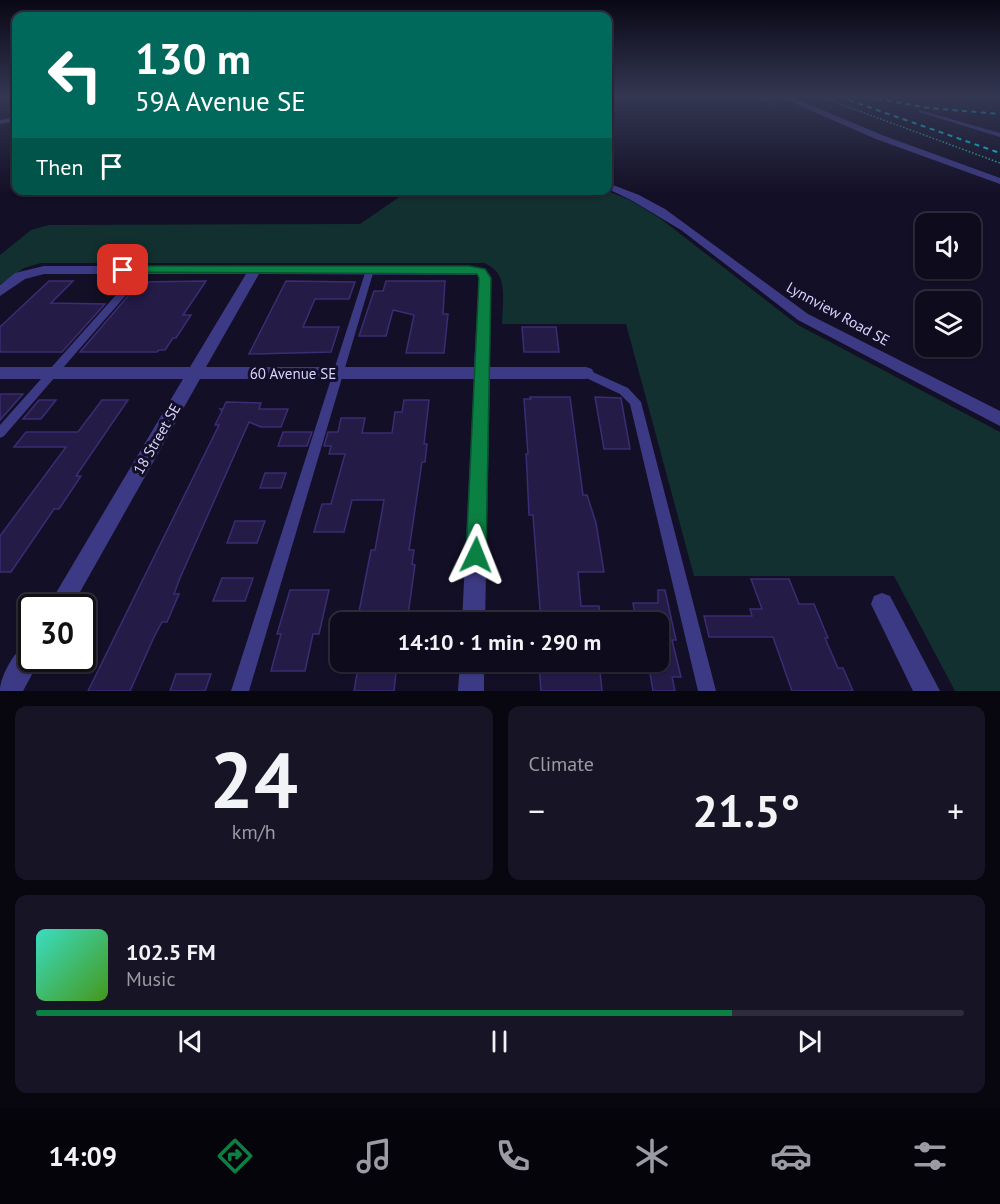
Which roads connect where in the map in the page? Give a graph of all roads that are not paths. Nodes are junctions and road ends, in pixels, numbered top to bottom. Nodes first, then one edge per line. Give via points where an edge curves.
1 (860, 129) edge
2 (981, 129) edge
3 (1000, 135) edge
4 (1000, 181) edge
5 (612, 188) edge
6 (143, 270) junction
7 (255, 270) junction
8 (370, 270) junction
9 (0, 292) edge
10 (0, 373) edge
11 (51, 373) junction
12 (195, 373) junction
13 (482, 373) junction
14 (586, 373) joint
15 (338, 374) junction
16 (1000, 419) edge
17 (0, 433) edge
18 (66, 594) edge
19 (882, 604) dead end
20 (474, 612) edge
21 (20, 672) edge
22 (472, 672) edge
23 (9, 691) edge
24 (240, 691) edge
25 (471, 691) edge
26 (706, 691) edge
27 (927, 691) edge

1 - 4 street
2 - 3 lane
5 - 16 street, Lynnview Road SE via 670,216 803,317
6 - 7 street
6 - 9 street via 44,270 27,273
6 - 11 lane
7 - 8 street
7 - 12 street, 18 Street SE
8 - 13 street via 481,272 485,278
8 - 15 lane
10 - 11 street, 60 Avenue SE
11 - 12 street, 60 Avenue SE
11 - 17 lane
12 - 15 street, 60 Avenue SE
12 - 18 street, 18 Street SE
13 - 14 street, 60 Avenue SE
13 - 15 street, 60 Avenue SE
13 - 20 street
14 - 26 lane via 624,391 635,402
15 - 24 lane
19 - 27 street
21 - 23 street
22 - 25 street

